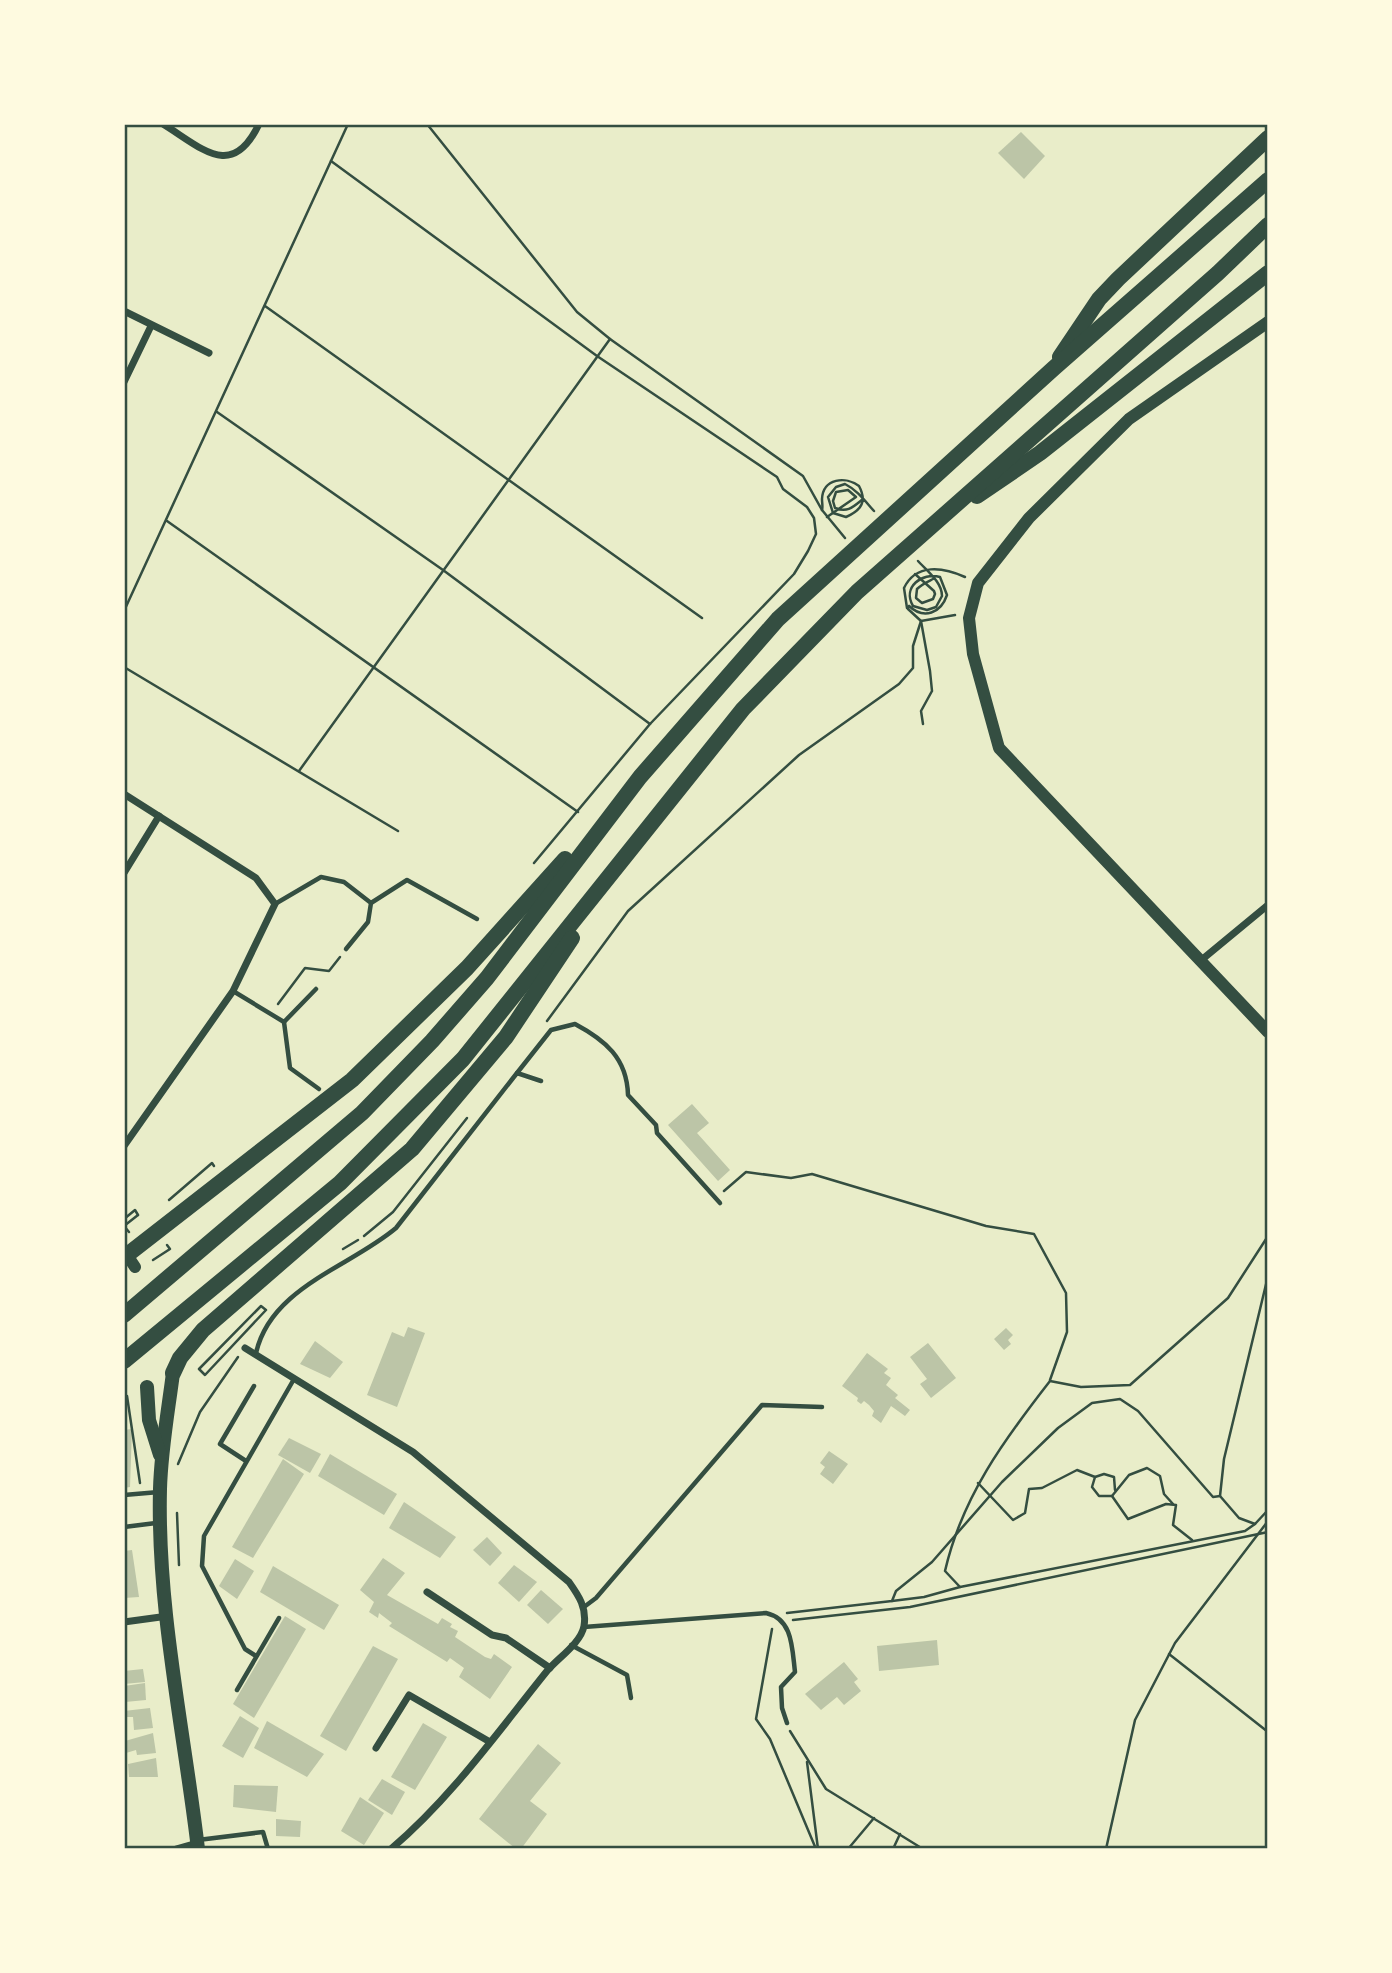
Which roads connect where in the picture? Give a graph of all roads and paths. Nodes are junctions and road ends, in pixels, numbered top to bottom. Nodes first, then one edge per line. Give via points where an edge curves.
1 (163, 124) edge
2 (259, 124) edge
3 (348, 124) edge
4 (427, 124) edge
5 (1268, 138) edge
6 (331, 161) junction
7 (1268, 180) edge
8 (1268, 225) edge
9 (1268, 273) edge
10 (265, 306) junction
11 (124, 311) edge
12 (1268, 322) edge
13 (151, 326) junction
14 (610, 339) junction
15 (209, 354) dead end
16 (597, 356) junction
17 (1054, 368) junction
18 (124, 382) edge
19 (217, 412) junction
20 (508, 480) junction
21 (824, 509) junction
22 (827, 517) junction
23 (167, 521) junction
24 (928, 528) junction
25 (854, 548) junction
26 (443, 570) junction
27 (915, 574) junction
28 (978, 583) junction
29 (908, 607) junction
30 (124, 611) edge
31 (702, 618) dead end
32 (969, 618) junction
33 (921, 621) junction
34 (374, 666) junction
35 (124, 667) edge
36 (650, 723) junction
37 (923, 724) dead end
38 (299, 771) junction
39 (640, 777) junction
40 (124, 794) edge
41 (578, 812) junction
42 (159, 816) junction
43 (398, 831) dead end
44 (629, 851) junction
45 (534, 863) dead end
46 (124, 873) edge
47 (275, 904) junction
48 (371, 904) junction
49 (1268, 905) edge
50 (477, 919) dead end
51 (346, 949) joint
52 (1199, 962) junction
53 (316, 989) dead end
54 (233, 991) junction
55 (270, 1016) junction
56 (284, 1022) junction
57 (542, 1026) dead end
58 (1268, 1032) edge
59 (517, 1073) junction
60 (541, 1081) dead end
61 (319, 1089) dead end
62 (475, 1108) dead end
63 (124, 1146) edge
64 (212, 1163) dead end
65 (716, 1198) junction
66 (720, 1203) dead end
67 (164, 1204) dead end
68 (124, 1219) edge
69 (130, 1233) dead end
70 (1268, 1236) edge
71 (334, 1255) dead end
72 (129, 1262) edge
73 (1268, 1276) edge
74 (273, 1308) dead end
75 (124, 1315) edge
76 (261, 1325) dead end
77 (245, 1348) joint
78 (256, 1353) junction
79 (124, 1361) edge
80 (219, 1362) joint
81 (171, 1367) joint
82 (295, 1379) junction
83 (1050, 1381) junction
84 (254, 1386) dead end
85 (147, 1387) dead end
86 (127, 1396) dead end
87 (822, 1407) dead end
88 (161, 1460) junction
89 (246, 1461) junction
90 (175, 1470) dead end
91 (1095, 1477) junction
92 (978, 1483) junction
93 (1115, 1490) junction
94 (160, 1492) junction
95 (142, 1493) junction
96 (124, 1495) edge
97 (990, 1496) junction
98 (1112, 1496) junction
99 (1220, 1496) junction
100 (1174, 1505) junction
101 (1268, 1510) edge
102 (177, 1516) dead end
103 (1268, 1521) edge
104 (160, 1522) junction
105 (1255, 1524) junction
106 (124, 1527) edge
107 (1250, 1529) junction
108 (1268, 1532) edge
109 (1255, 1535) junction
110 (952, 1539) junction
111 (1192, 1540) junction
112 (179, 1570) dead end
113 (960, 1587) junction
114 (427, 1592) dead end
115 (892, 1601) junction
116 (584, 1607) junction
117 (167, 1616) junction
118 (778, 1616) junction
119 (279, 1618) dead end
120 (829, 1619) dead end
121 (124, 1622) edge
122 (584, 1628) junction
123 (571, 1645) junction
124 (1169, 1654) junction
125 (256, 1656) junction
126 (550, 1668) junction
127 (237, 1690) dead end
128 (631, 1698) dead end
129 (787, 1723) joint
130 (1268, 1732) edge
131 (490, 1742) junction
132 (376, 1748) dead end
133 (807, 1759) junction
134 (874, 1818) junction
135 (900, 1834) junction
136 (197, 1844) edge
137 (176, 1849) edge
138 (268, 1849) edge
139 (391, 1849) edge
140 (817, 1849) edge
141 (848, 1849) edge
142 (893, 1849) edge
143 (923, 1849) edge
144 (1106, 1849) edge

1 - 2 street via 225,157 243,150
3 - 6 path
4 - 14 path via 578,312
5 - 17 highway via 1099,299
6 - 10 path
6 - 16 path
7 - 17 highway
8 - 24 highway
9 - 24 highway via 1040,453
10 - 19 path
10 - 20 path
11 - 13 street
12 - 28 street via 1129,419 1029,518
13 - 15 street
13 - 18 street
14 - 16 path
14 - 21 path via 803,476
16 - 20 path
16 - 36 path via 777,477 783,489 807,507 815,526 816,534 794,574
17 - 25 highway
19 - 23 path
19 - 26 path
20 - 26 path
20 - 31 path
21 - 22 path
21 - 22 path via 825,491 832,482 842,479 859,486 864,495 864,501 861,507 846,517 833,513 828,497 836,487 845,484 863,499 848,511 835,508 836,492 848,490 856,497
22 - 25 path
23 - 30 path
23 - 34 path
24 - 44 highway via 801,646 686,777
25 - 39 highway via 778,619
26 - 34 path
26 - 36 path
27 - 28 path via 935,568
27 - 29 path via 904,588
27 - 29 path via 934,591 926,603 916,598 917,589 933,579 942,590 936,607 920,610 913,606 909,597 915,582 924,576 940,577 947,595 938,610 919,613
28 - 32 street
29 - 33 path
32 - 33 path via 949,613
32 - 52 street via 973,654 999,748
33 - 37 path via 932,691 921,711
33 - 57 path via 913,646 913,668 899,684 799,755 628,911
34 - 38 path
34 - 41 path
35 - 38 path
36 - 41 path
38 - 43 path
39 - 72 highway via 467,968 352,1080
39 - 75 highway via 487,978 432,1041 362,1113
40 - 42 street
41 - 45 path
42 - 46 street
42 - 47 street via 256,878
44 - 79 highway via 463,1059 340,1183
44 - 81 highway via 506,1037 412,1149 203,1330
47 - 48 lane via 321,877 344,882
47 - 54 street
48 - 50 lane via 407,880
48 - 51 lane via 368,922
49 - 52 street
51 - 55 path via 329,971 305,968
52 - 58 street
53 - 56 lane
54 - 55 lane
54 - 63 street
55 - 56 lane
56 - 61 lane via 290,1068
59 - 60 lane
59 - 65 lane via 551,1030 575,1024 605,1040 627,1077 628,1095
59 - 78 lane via 396,1228 286,1302 259,1340
62 - 71 path via 393,1212
64 - 67 path
65 - 66 lane
65 - 83 path via 746,1172 791,1178 812,1174 985,1226 1034,1234 1066,1293 1067,1332
68 - 69 path via 135,1210 138,1215 124,1226
70 - 83 path via 1228,1298 1130,1385 1081,1387
73 - 99 path via 1224,1459
74 - 76 path
77 - 78 street
77 - 90 path via 200,1412
78 - 82 street
80 - 80 path via 205,1375 199,1369 261,1306 266,1310
81 - 88 main road
82 - 89 lane
82 - 116 street via 413,1452 569,1581
83 - 92 path
84 - 89 lane via 220,1444
85 - 88 main road via 149,1420
86 - 95 path
87 - 116 lane via 762,1405
88 - 94 main road
89 - 125 lane via 204,1536 202,1566 245,1649
91 - 93 path via 1114,1477
91 - 97 path via 1077,1470 1042,1488 1029,1489 1025,1514 1013,1520
91 - 98 path via 1092,1487 1099,1496
92 - 97 path
92 - 110 path
93 - 98 path
93 - 100 path via 1129,1475 1147,1468 1160,1476 1164,1494
94 - 95 lane
94 - 104 main road
95 - 96 lane
97 - 99 path via 1058,1428 1092,1403 1120,1399 1138,1411 1213,1497
97 - 110 path
98 - 100 path via 1128,1519
99 - 105 path via 1239,1518
100 - 111 path via 1173,1525
101 - 105 path
102 - 112 path
103 - 109 path
104 - 106 lane
104 - 117 main road
105 - 107 path
107 - 109 path
107 - 111 path
108 - 109 path
109 - 120 path via 910,1607
109 - 124 path
110 - 113 path via 945,1571
110 - 115 path via 896,1591
111 - 113 path
113 - 115 path
114 - 126 street
115 - 118 path
116 - 122 street
117 - 121 street
117 - 136 main road
118 - 122 lane via 766,1613
118 - 129 lane via 788,1628 796,1672 781,1687
118 - 140 path via 756,1719 770,1739
119 - 125 lane
122 - 123 street
123 - 126 street
123 - 128 lane via 627,1675
124 - 130 path
124 - 144 path via 1135,1720
125 - 127 lane
126 - 131 street
129 - 133 path
131 - 132 street via 409,1695
131 - 139 street via 425,1820
133 - 134 path via 826,1789
133 - 140 path
134 - 135 path
134 - 141 path
135 - 142 path
135 - 143 path
136 - 137 street
136 - 138 lane via 263,1832

